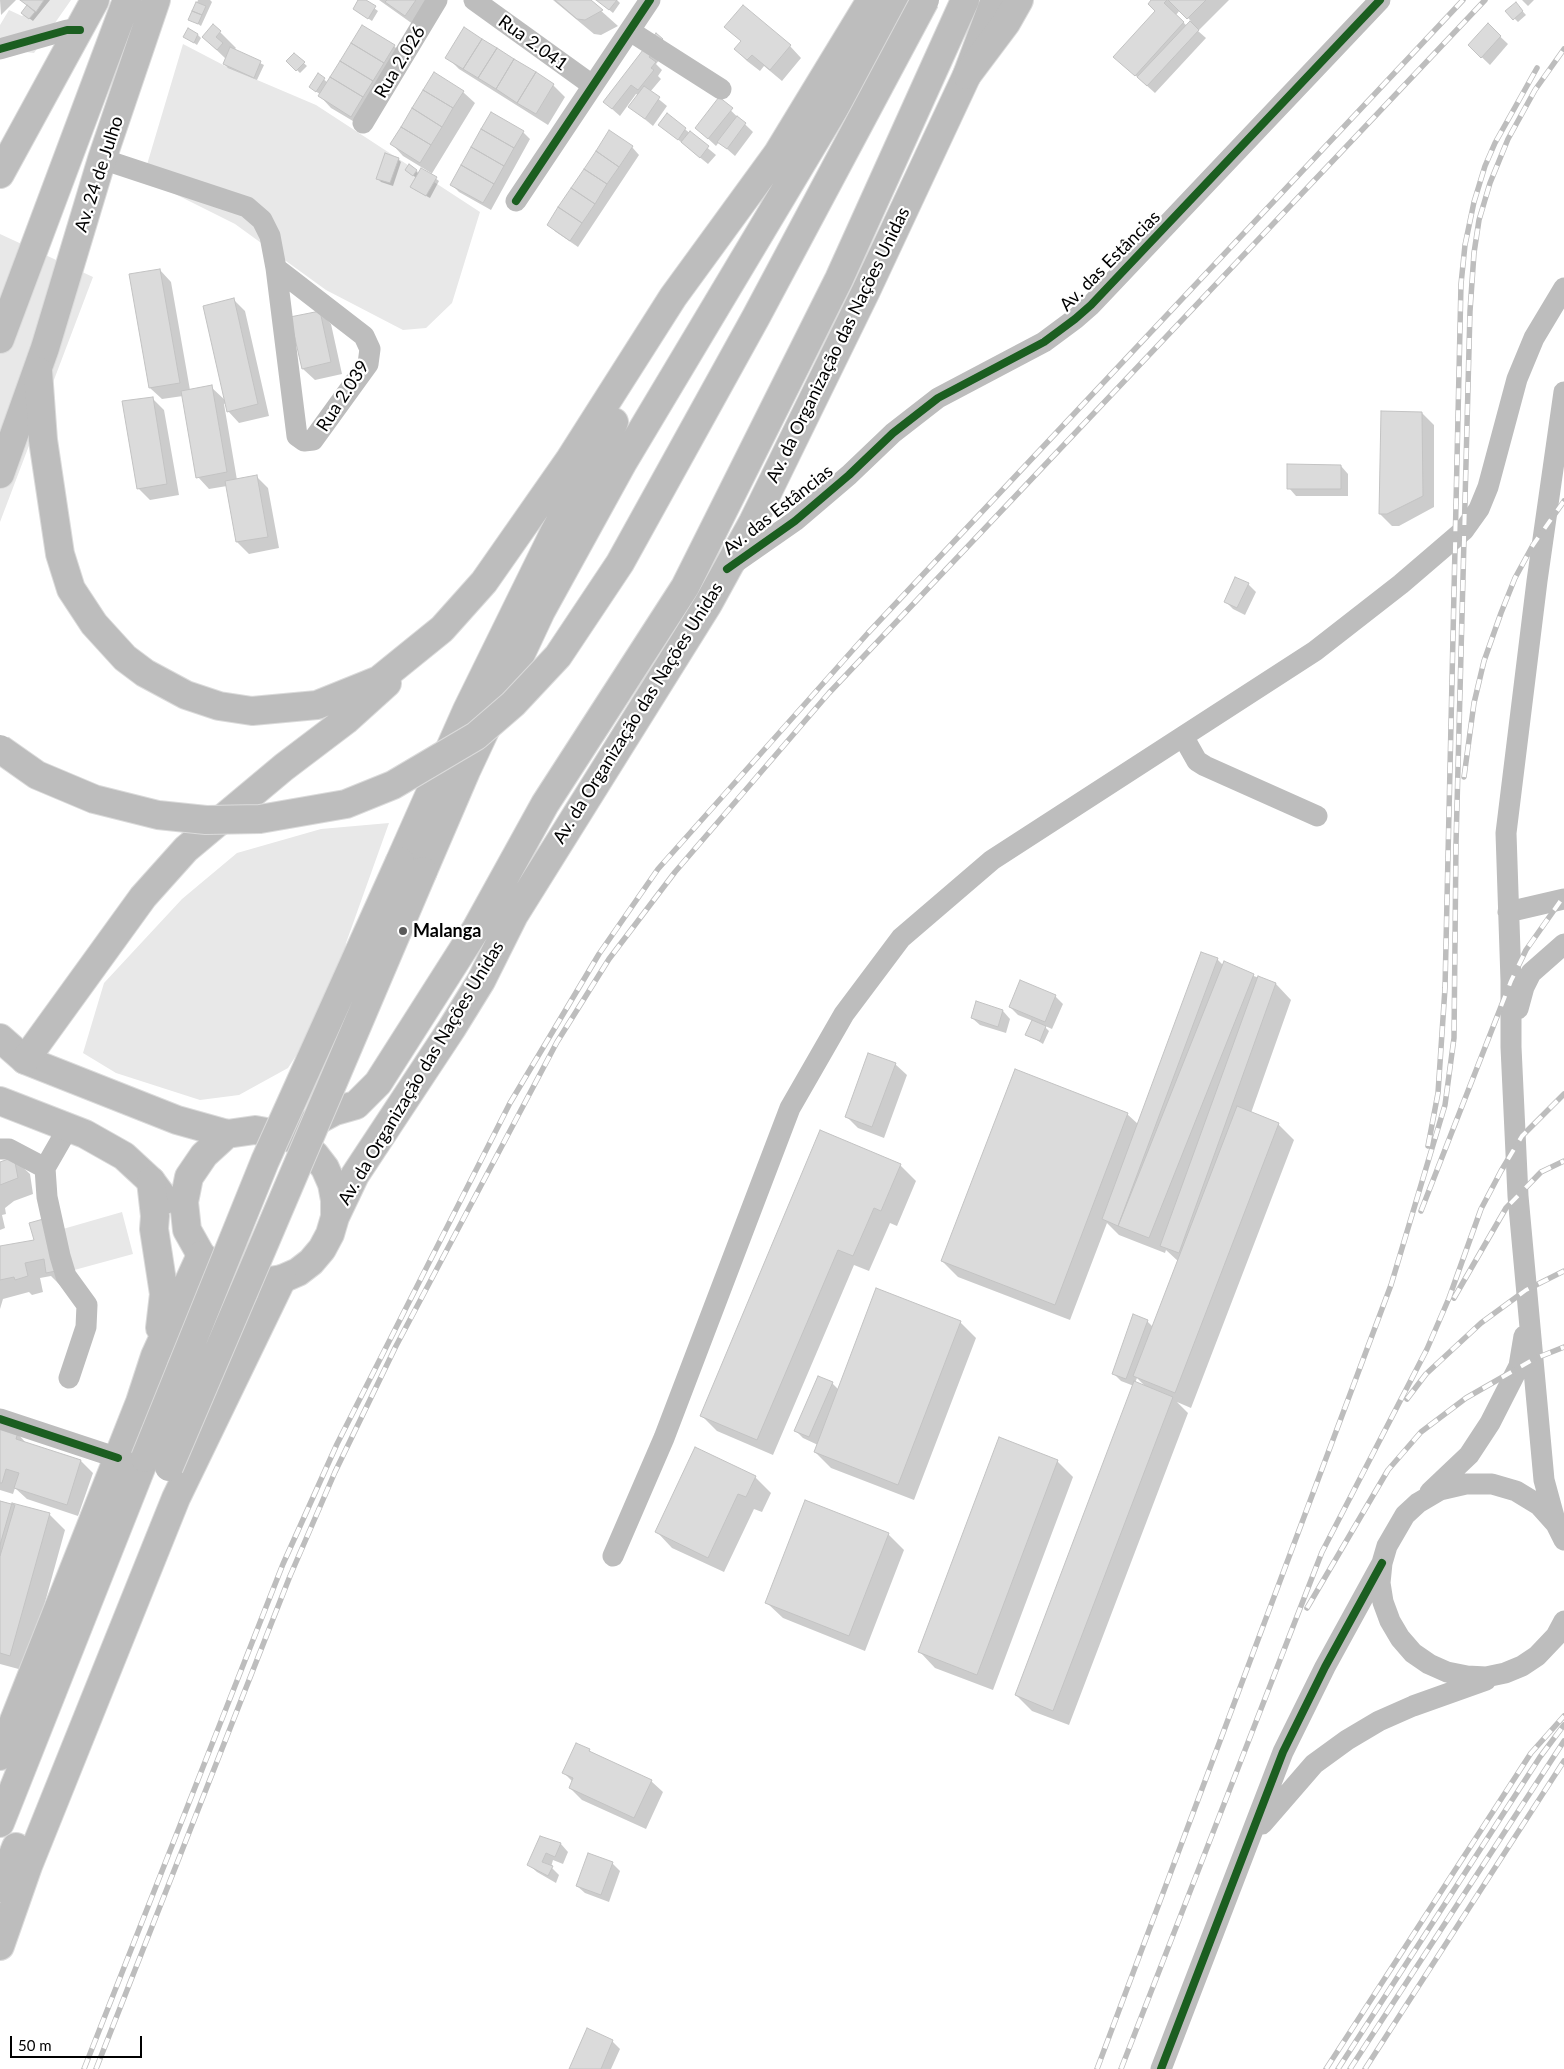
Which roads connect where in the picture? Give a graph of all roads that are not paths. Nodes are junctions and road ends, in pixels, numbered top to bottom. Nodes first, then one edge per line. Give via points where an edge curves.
1 (95, 0) edge
2 (127, 0) edge
3 (156, 0) edge
4 (437, 0) edge
5 (474, 0) edge
6 (650, 0) edge
7 (870, 0) edge
8 (898, 0) edge
9 (925, 0) edge
10 (965, 0) edge
11 (994, 0) edge
12 (1019, 0) edge
13 (1380, 0) edge
14 (80, 30) junction
15 (630, 31) junction
16 (0, 49) edge
17 (967, 75) junction
18 (592, 85) junction
19 (721, 90) dead end
20 (363, 124) dead end
21 (783, 146) junction
22 (102, 159) junction
23 (0, 174) edge
24 (516, 201) dead end
25 (276, 268) junction
26 (1564, 288) edge
27 (0, 339) edge
28 (41, 359) junction
29 (1564, 392) edge
30 (1559, 457) edge
31 (0, 474) edge
32 (727, 569) junction
33 (409, 658) junction
34 (1184, 738) junction
35 (0, 749) edge
36 (1317, 816) dead end
37 (412, 866) junction
38 (1564, 899) edge
39 (1508, 912) junction
40 (1564, 944) edge
41 (0, 1038) edge
42 (1511, 1046) junction
43 (25, 1060) junction
44 (0, 1100) edge
45 (68, 1128) junction
46 (227, 1134) junction
47 (288, 1136) junction
48 (0, 1149) edge
49 (45, 1168) junction
50 (151, 1181) junction
51 (335, 1217) junction
52 (187, 1230) junction
53 (201, 1255) junction
54 (282, 1279) junction
55 (1528, 1311) junction
56 (155, 1356) junction
57 (69, 1378) dead end
58 (0, 1419) edge
59 (118, 1458) junction
60 (157, 1463) junction
61 (1418, 1503) junction
62 (1561, 1533) edge
63 (613, 1556) dead end
64 (1382, 1563) junction
65 (1564, 1620) edge
66 (1564, 1638) edge
67 (1537, 1656) junction
68 (1506, 1673) junction
69 (0, 1756) edge
70 (0, 1823) edge
71 (1250, 1840) junction
72 (0, 1888) edge
73 (0, 1946) edge
74 (1161, 2069) edge

1 - 14 main road
2 - 27 main road, Av. 24 de Julho
3 - 22 main road, Av. 24 de Julho
4 - 20 street, Rua 2.026
5 - 18 street, Rua 2.041
6 - 15 street
7 - 21 main road
8 - 37 main road via 623,462 541,611 466,772
9 - 35 main road, bridge via 620,563 558,656 513,704 476,736 393,785 354,800 260,819 206,820 158,815 94,800 37,774
10 - 47 main road, Av. da Organização das Nações Unidas via 840,279 685,587 544,804 476,929 378,1084 356,1104 335,1111
11 - 17 main road, Av. da Organização das Nações Unidas
12 - 17 main road
13 - 32 street, Av. das Estâncias via 1091,305 1044,342 938,398 893,433 795,521
14 - 16 street via 67,30
14 - 23 main road
15 - 18 street
15 - 19 street
17 - 32 main road, Av. da Organização das Nações Unidas via 866,291
18 - 24 street
21 - 33 main road via 673,297 570,459 484,582 442,629
21 - 37 main road via 631,390 554,533 467,710
22 - 25 street, Rua 2.039 via 247,207 262,220 270,236
22 - 28 main road, Av. 24 de Julho
25 - 25 street, Rua 2.039 via 297,436 304,441 313,440 368,364 370,349 364,336
26 - 34 street via 1534,338 1520,371 1488,487 1479,509 1464,530 1315,651
28 - 31 main road, Av. 24 de Julho
28 - 33 main road via 43,440 60,554 71,589 94,624 125,658 186,695 252,712 317,705 379,680
29 - 30 street
30 - 39 street via 1510,797 1506,833
32 - 51 main road, Av. da Organização das Nações Unidas via 514,915 476,989 355,1175
33 - 43 main road via 346,720 186,849 143,897
34 - 36 street via 1198,761 1205,766
34 - 63 street via 992,860 901,938 844,1014 790,1108 664,1438
37 - 60 main road, bridge
38 - 39 street
39 - 42 street
40 - 42 street via 1531,973 1519,1003
41 - 43 main road
42 - 55 street via 1518,1196
43 - 46 main road via 177,1120
44 - 45 main road
45 - 49 street
45 - 50 main road via 124,1156
46 - 47 main road via 256,1130
46 - 52 main road via 204,1155 189,1177 184,1202
47 - 51 main road via 315,1155 325,1168 332,1184
48 - 49 street via 9,1149
49 - 57 street via 47,1197 62,1263 66,1276 87,1305 86,1327
50 - 52 main road
50 - 56 main road via 154,1230 164,1294
51 - 54 main road via 330,1234 311,1262
52 - 53 main road
53 - 54 main road via 214,1267 238,1279 264,1282
53 - 56 main road
54 - 73 main road via 176,1498 28,1866
55 - 61 street via 1519,1366 1490,1423 1469,1455
55 - 62 street via 1544,1480
56 - 59 main road
58 - 59 street
59 - 69 main road
60 - 70 main road
60 - 72 main road
61 - 62 street via 1440,1490 1466,1484 1492,1484 1516,1491 1539,1505
61 - 64 street via 1394,1530
64 - 68 street via 1380,1583 1383,1602 1400,1638 1413,1652 1447,1672 1486,1677
64 - 71 street via 1325,1667 1284,1752
65 - 67 street via 1556,1636
66 - 67 street
67 - 68 street
68 - 71 street via 1413,1706 1347,1740 1314,1764
71 - 74 street

